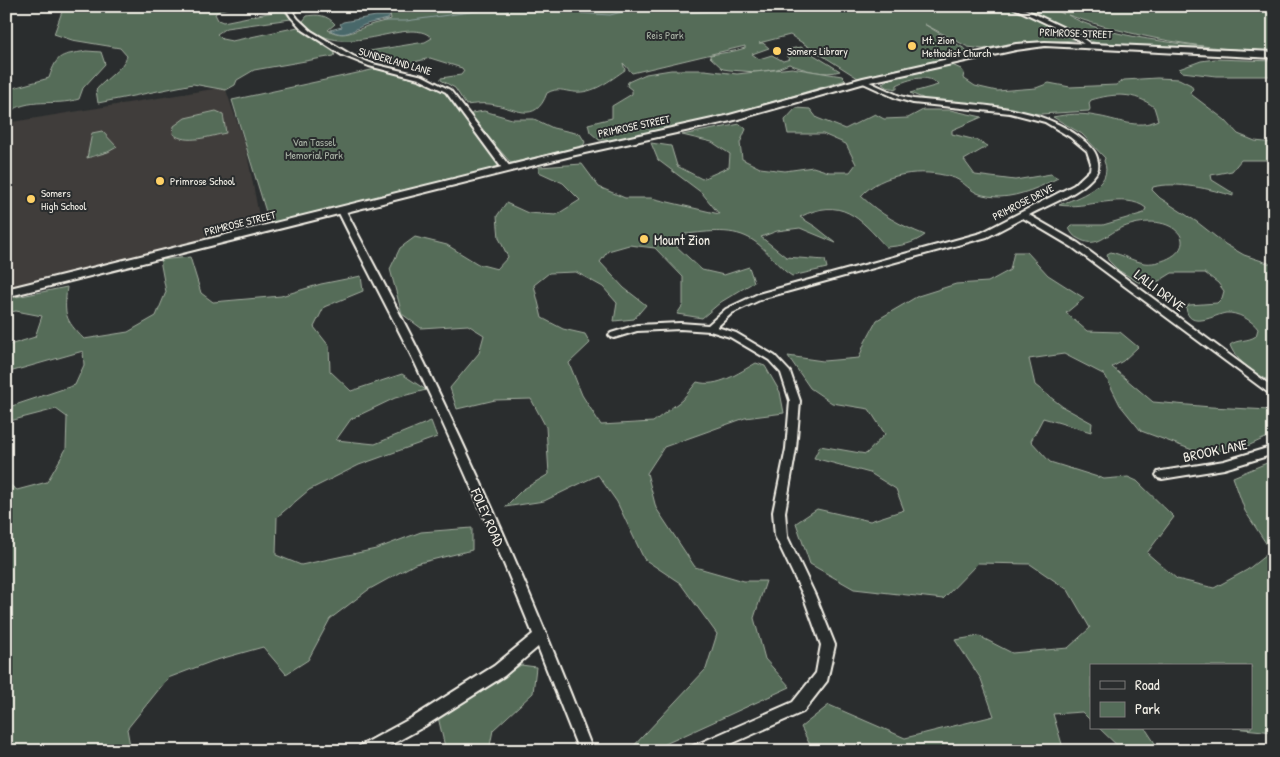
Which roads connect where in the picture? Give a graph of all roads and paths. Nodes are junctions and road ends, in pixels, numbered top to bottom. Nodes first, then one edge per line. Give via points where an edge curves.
1 (314, 6) edge
2 (1013, 6) edge
3 (288, 8) edge
4 (1090, 46) junction
5 (1274, 56) edge
6 (864, 81) junction
7 (507, 169) junction
8 (342, 210) junction
9 (1024, 215) junction
10 (6, 293) edge
11 (710, 328) junction
12 (614, 335) dead end
13 (1274, 393) edge
14 (1274, 450) edge
15 (1162, 475) dead end
16 (540, 637) junction
17 (365, 751) edge
18 (586, 751) edge
19 (698, 751) edge

1 - 3 street
2 - 4 street via 1076,35
3 - 7 street, SUNDERLAND LANE via 307,31 351,58 442,86
4 - 5 main road, PRIMROSE STREET
4 - 6 main road, PRIMROSE STREET via 1026,45
6 - 7 main road, PRIMROSE STREET via 728,119
6 - 9 street, PRIMROSE DRIVE via 913,101 1030,116 1073,135 1090,150 1094,171 1077,186
7 - 8 main road, PRIMROSE STREET
8 - 10 main road, PRIMROSE STREET
8 - 16 street, FOLEY ROAD via 419,362
9 - 11 street, PRIMROSE DRIVE via 963,241 761,296 729,311
9 - 13 street, LALLI DRIVE via 1076,245
11 - 12 street via 637,328
11 - 19 street via 756,347 785,372 794,401 791,449 779,512 781,536 828,645 822,676 798,707
14 - 15 street, BROOK LANE via 1224,466
16 - 17 street via 499,671
16 - 18 street, FOLEY ROAD

